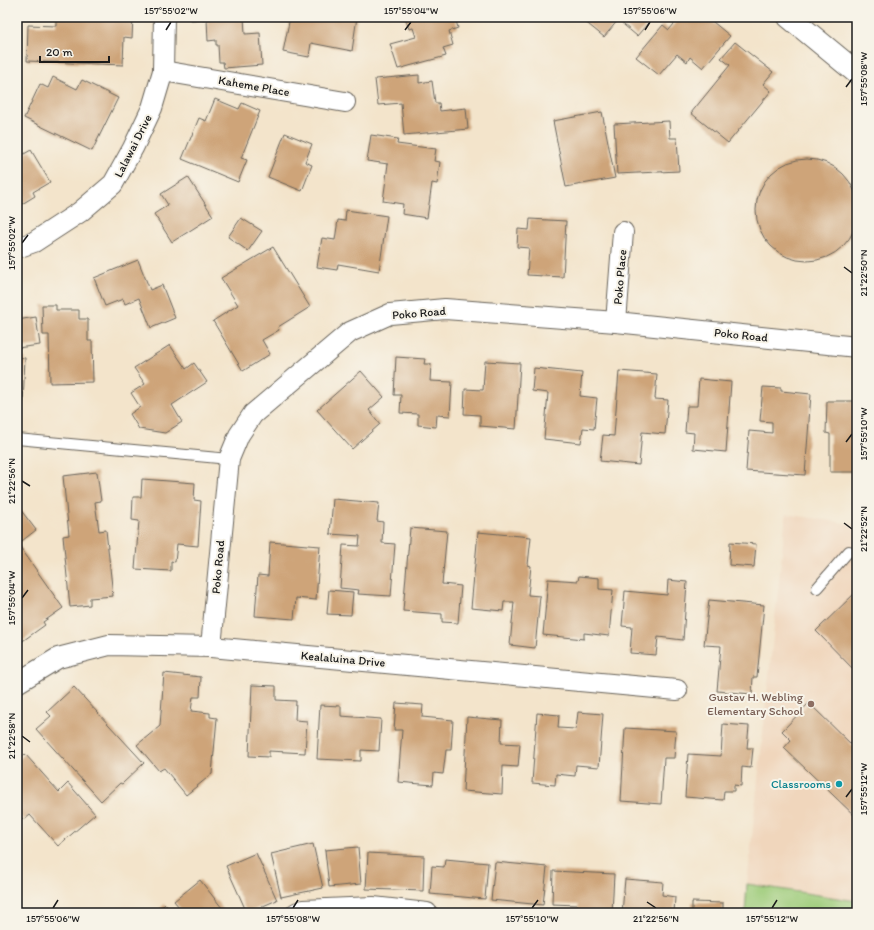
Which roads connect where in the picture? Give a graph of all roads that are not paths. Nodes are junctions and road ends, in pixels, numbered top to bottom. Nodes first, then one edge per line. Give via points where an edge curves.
1 (164, 17) edge
2 (789, 17) edge
3 (163, 71) junction
4 (857, 73) edge
5 (345, 102) dead end
6 (623, 232) dead end
7 (17, 248) edge
8 (616, 322) junction
9 (857, 347) edge
10 (17, 439) edge
11 (229, 459) junction
12 (857, 553) edge
13 (817, 588) dead end
14 (211, 647) junction
15 (17, 682) edge
16 (677, 690) dead end
17 (373, 910) edge
18 (296, 913) edge
19 (427, 913) edge

1 - 3 street, Lalawai Drive
2 - 4 street
3 - 5 street, Kaheme Place
3 - 7 street, Lalawai Drive via 152,108 113,184 80,212 34,242
6 - 8 street, Poko Place
8 - 9 street, Poko Road
8 - 11 street, Poko Road via 445,309 390,314 350,332 253,414
10 - 11 lane
11 - 14 street, Poko Road
12 - 13 lane via 849,551
14 - 15 street, Kealaluina Drive via 109,645 58,658
14 - 16 street, Kealaluina Drive
17 - 18 street via 303,910
17 - 19 street

